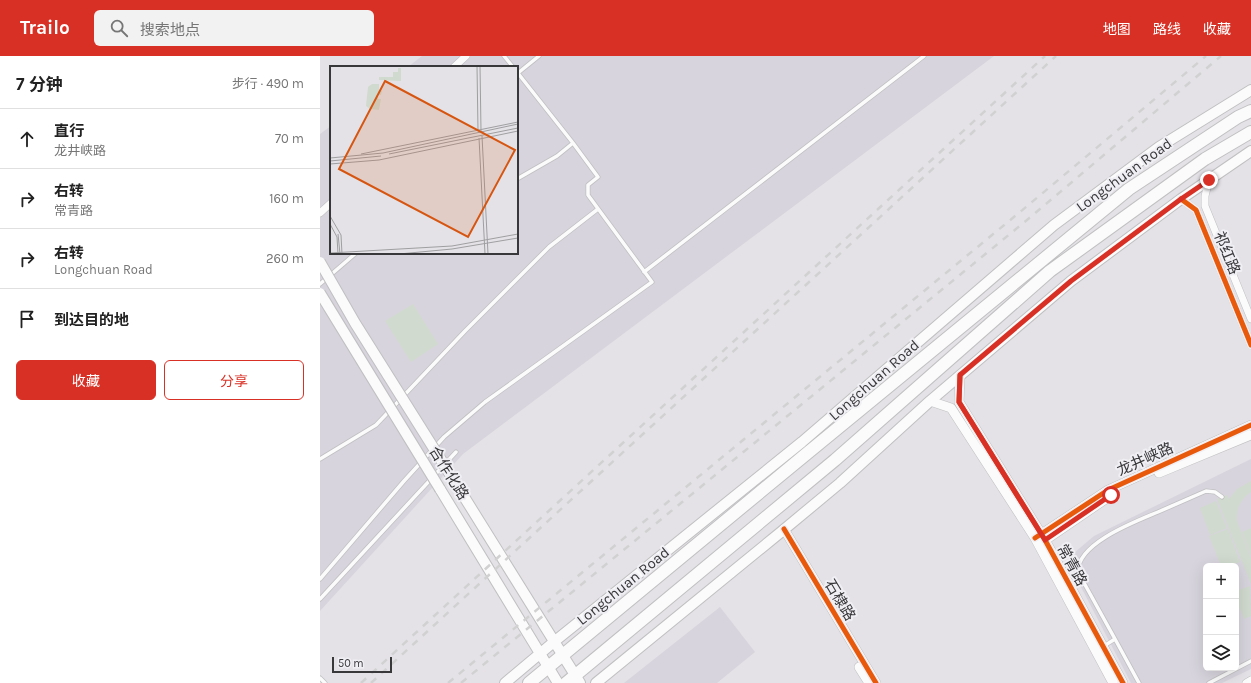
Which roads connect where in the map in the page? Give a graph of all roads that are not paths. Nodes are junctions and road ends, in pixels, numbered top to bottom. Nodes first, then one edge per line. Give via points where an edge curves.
1 (466, 56) edge
2 (504, 56) edge
3 (539, 56) edge
4 (924, 56) edge
5 (455, 66) edge
6 (512, 66) edge
7 (518, 72) edge
8 (518, 74) edge
9 (1251, 90) edge
10 (1251, 111) edge
11 (1251, 132) edge
12 (573, 143) junction
13 (1251, 151) edge
14 (518, 178) edge
15 (1209, 180) junction
16 (1181, 199) junction
17 (330, 204) edge
18 (598, 209) junction
19 (320, 213) edge
20 (355, 254) edge
21 (320, 262) edge
22 (644, 272) junction
23 (320, 284) edge
24 (320, 293) edge
25 (1251, 319) edge
26 (1251, 345) edge
27 (960, 375) junction
28 (930, 401) junction
29 (1251, 425) edge
30 (1251, 435) edge
31 (456, 452) dead end
32 (320, 458) edge
33 (1222, 497) dead end
34 (782, 531) junction
35 (1040, 539) junction
36 (320, 579) edge
37 (320, 599) edge
38 (1115, 639) junction
39 (555, 641) junction
40 (1100, 648) junction
41 (541, 654) junction
42 (563, 654) junction
43 (1251, 661) edge
44 (548, 667) junction
45 (320, 678) edge
46 (578, 679) edge
47 (1251, 680) edge
48 (325, 683) edge
49 (505, 683) edge
50 (529, 683) edge
51 (558, 683) edge
52 (566, 683) edge
53 (596, 683) edge
54 (869, 683) edge
55 (876, 683) edge
56 (1113, 683) edge
57 (1123, 683) edge
58 (1139, 683) edge
59 (1209, 683) edge
60 (1246, 683) edge

1 - 5 street
2 - 6 lane
3 - 7 lane
4 - 22 lane
8 - 12 lane
9 - 39 main road, Longchuan Road via 1159,147 1054,225 802,442
10 - 42 highway, Longchuan Road via 1238,117 1130,189
11 - 46 highway via 1205,159 1050,272
12 - 14 lane
12 - 18 lane via 598,178 588,185 588,196
13 - 15 main road
15 - 16 main road
15 - 25 street, 祁红路 via 1205,206
16 - 26 street, 祁红路 via 1196,210
16 - 27 main road via 1071,281
17 - 19 street
18 - 22 lane
18 - 32 lane via 549,247 376,425
20 - 23 lane
21 - 39 main road, 合作化路, bridge via 355,323
22 - 36 lane via 652,282 485,402 444,437
24 - 41 main road, 合作化路, bridge
27 - 28 main road
27 - 35 street, 常青路 via 959,402
28 - 34 main road via 840,483
28 - 35 street, 常青路 via 951,408
29 - 35 street, 龙井峡路 via 1108,490
30 - 35 street, 龙井峡路 via 1111,495
31 - 37 lane
33 - 38 lane via 1213,491 1206,491 1113,532 1082,557 1078,564 1078,572
34 - 53 main road
34 - 54 street, 石棣路
34 - 55 street, 石棣路
35 - 40 street, 常青路
38 - 40 lane
38 - 58 lane
39 - 41 main road, Longchuan Road
39 - 42 main road, 合作化路
40 - 56 street, 常青路
40 - 57 street, 常青路
41 - 44 main road, 合作化路
41 - 49 main road, Longchuan Road
42 - 44 highway, Longchuan Road
42 - 46 main road, 合作化路
43 - 59 lane
44 - 50 highway, Longchuan Road
44 - 51 main road, 合作化路
45 - 48 lane
46 - 52 highway
47 - 60 street

